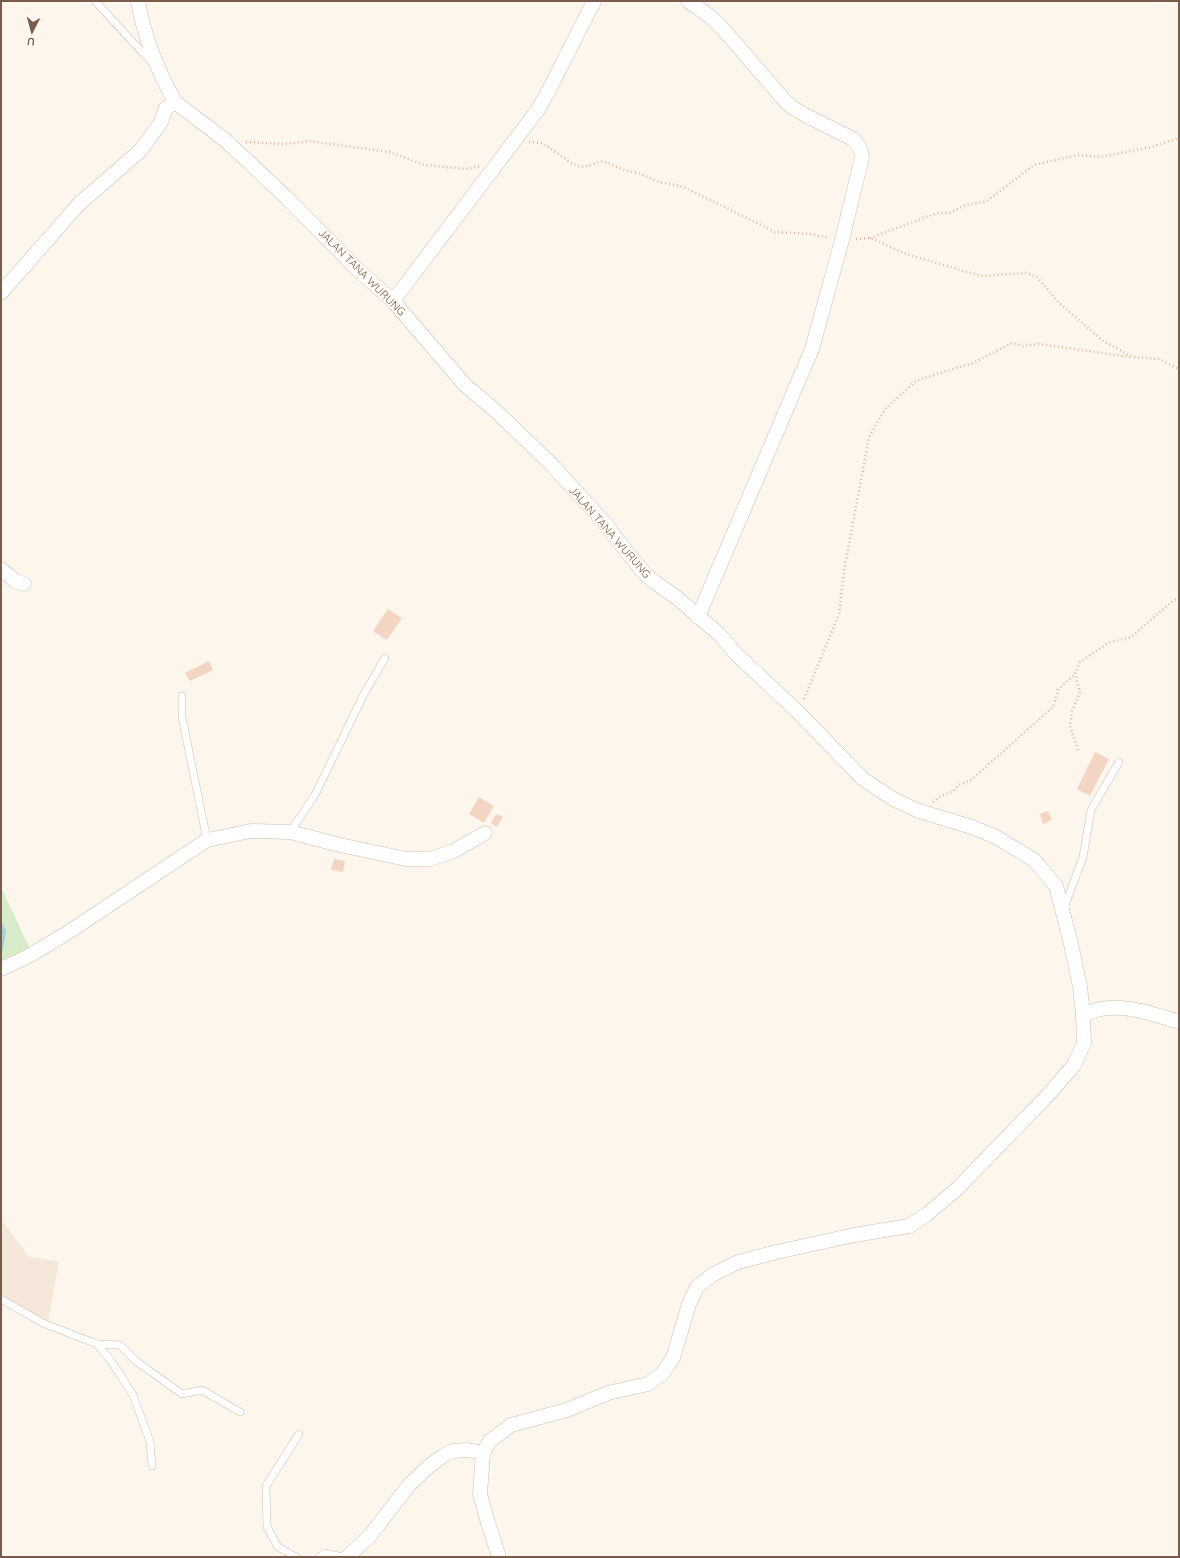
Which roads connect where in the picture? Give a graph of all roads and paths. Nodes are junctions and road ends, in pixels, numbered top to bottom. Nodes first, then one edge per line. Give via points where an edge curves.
1 (95, 1) edge
2 (138, 1) edge
3 (594, 1) edge
4 (688, 1) edge
5 (158, 70) junction
6 (175, 102) junction
7 (1179, 138) edge
8 (225, 140) junction
9 (526, 142) dead end
10 (498, 161) junction
11 (870, 238) junction
12 (842, 240) junction
13 (1, 293) edge
14 (394, 301) junction
15 (1132, 357) junction
16 (1179, 369) edge
17 (1, 569) edge
18 (24, 584) dead end
19 (1179, 598) edge
20 (698, 617) junction
21 (385, 658) dead end
22 (1075, 674) junction
23 (182, 696) dead end
24 (798, 712) junction
25 (1078, 750) dead end
26 (1119, 762) dead end
27 (920, 811) junction
28 (290, 832) junction
29 (485, 833) dead end
30 (207, 840) junction
31 (1062, 912) junction
32 (1, 969) edge
33 (1083, 1014) junction
34 (1179, 1022) edge
35 (1, 1299) edge
36 (97, 1344) junction
37 (240, 1412) dead end
38 (299, 1434) dead end
39 (483, 1453) junction
40 (152, 1466) dead end
41 (296, 1557) edge
42 (319, 1557) edge
43 (342, 1557) edge
44 (346, 1557) edge
45 (499, 1557) edge

1 - 5 lane
2 - 5 street via 141,21
3 - 10 street via 548,92
4 - 12 street via 721,26 789,105 858,144 862,158
5 - 6 street
6 - 8 street, JALAN TANA WURUNG
6 - 13 street via 166,108 161,122 141,150 79,204
7 - 11 path via 1151,148 1100,156 1077,155 1034,165 987,201 949,213 937,213
8 - 10 path via 285,144 309,141 390,152 424,165 468,169
8 - 14 street, JALAN TANA WURUNG via 357,269
9 - 12 path via 542,142 573,164 584,167 603,161 659,182 684,187 775,232 810,234
10 - 14 street
11 - 12 path
11 - 15 path via 906,254 981,276 1027,273 1037,277 1058,302 1103,341
12 - 20 street via 812,349
14 - 20 street, JALAN TANA WURUNG via 465,385 551,464 604,522 645,574
15 - 16 path via 1159,359
15 - 24 path via 1040,344 1023,346 1012,343 973,363 917,380 884,409 869,437 845,565 839,614
17 - 18 street via 15,581
19 - 22 path via 1130,637 1108,643 1080,662
20 - 24 street, JALAN TANA WURUNG via 720,635 736,654
21 - 28 lane via 364,694 315,795
22 - 25 path via 1080,692 1072,711 1070,726
22 - 27 path via 1058,690 1053,707 970,780
23 - 30 lane via 182,717
24 - 27 street, JALAN TANA WURUNG via 863,779 893,799
26 - 31 lane via 1092,810 1083,857
27 - 31 street, JALAN TANA WURUNG via 996,837 1034,860 1056,886
28 - 29 street via 406,859 430,859 454,851
28 - 30 street via 251,831
30 - 32 street via 64,935
31 - 33 street, JALAN TANA WURUNG via 1072,944
33 - 34 street via 1120,1008 1154,1014
33 - 39 street, JALAN TANA WURUNG via 1084,1043 1074,1065 957,1189 926,1215 909,1226 854,1235 738,1262 712,1275 697,1287 689,1304 673,1358 663,1373 648,1384 511,1425 490,1441
35 - 36 lane via 43,1324
36 - 37 lane via 120,1345 136,1361 182,1394 202,1390
36 - 40 lane via 133,1395 150,1442
38 - 41 lane via 266,1486 267,1527 278,1547
39 - 44 street via 453,1451 428,1467 409,1485 369,1537
39 - 45 street via 480,1494
42 - 43 lane via 325,1553

